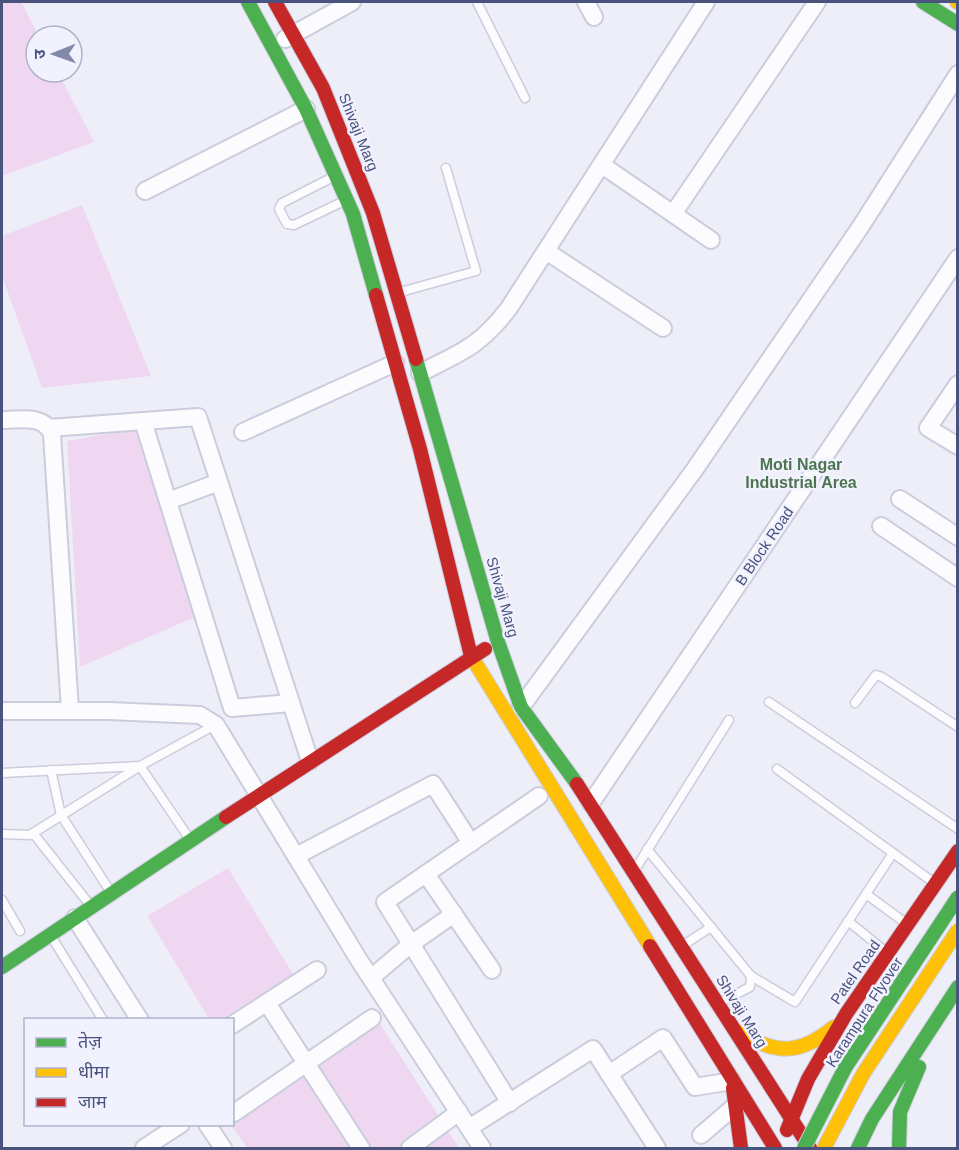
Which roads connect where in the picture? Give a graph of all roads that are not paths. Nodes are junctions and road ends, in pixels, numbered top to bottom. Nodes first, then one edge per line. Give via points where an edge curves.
1 (248, 2) edge
2 (275, 2) edge
3 (352, 2) edge
4 (477, 2) edge
5 (586, 2) edge
6 (706, 2) edge
7 (817, 2) edge
8 (923, 2) edge
9 (594, 17) dead end
10 (957, 24) edge
11 (294, 34) junction
12 (273, 46) junction
13 (957, 74) edge
14 (525, 98) dead end
15 (951, 98) edge
16 (306, 109) junction
17 (602, 165) junction
18 (446, 168) dead end
19 (336, 176) junction
20 (145, 190) dead end
21 (347, 199) junction
22 (673, 214) junction
23 (711, 240) dead end
24 (546, 251) junction
25 (957, 258) edge
26 (397, 293) junction
27 (663, 328) dead end
28 (395, 363) junction
29 (420, 373) junction
30 (957, 384) edge
31 (2, 420) edge
32 (143, 421) junction
33 (49, 428) junction
34 (243, 432) dead end
35 (957, 446) edge
36 (219, 482) junction
37 (900, 499) dead end
38 (168, 501) junction
39 (881, 526) dead end
40 (957, 537) edge
41 (957, 578) edge
42 (498, 642) junction
43 (471, 656) junction
44 (769, 702) dead end
45 (291, 703) junction
46 (855, 703) dead end
47 (521, 707) junction
48 (70, 710) junction
49 (2, 711) edge
50 (729, 720) dead end
51 (216, 725) junction
52 (957, 727) edge
53 (310, 761) junction
54 (140, 766) junction
55 (777, 769) dead end
56 (51, 770) junction
57 (2, 773) edge
58 (259, 795) junction
59 (539, 796) dead end
60 (591, 803) junction
61 (61, 815) junction
62 (957, 829) edge
63 (33, 832) junction
64 (2, 834) edge
65 (190, 841) junction
66 (471, 843) junction
67 (648, 849) junction
68 (957, 851) edge
69 (893, 853) junction
70 (296, 856) junction
71 (634, 871) junction
72 (426, 874) junction
73 (935, 884) junction
74 (111, 894) junction
75 (866, 894) junction
76 (957, 897) edge
77 (2, 900) edge
78 (92, 907) junction
79 (454, 914) junction
80 (75, 918) junction
81 (848, 921) junction
82 (908, 924) junction
83 (711, 927) junction
84 (957, 930) edge
85 (20, 931) dead end
86 (50, 935) junction
87 (411, 944) junction
88 (682, 946) junction
89 (889, 954) junction
90 (2, 967) edge
91 (317, 970) dead end
92 (492, 970) dead end
93 (751, 976) junction
94 (371, 978) junction
95 (873, 978) junction
96 (957, 987) edge
97 (267, 1003) junction
98 (718, 1003) junction
99 (943, 1010) junction
100 (846, 1014) junction
101 (102, 1018) edge
102 (139, 1018) edge
103 (372, 1018) dead end
104 (234, 1024) edge
105 (931, 1026) junction
106 (734, 1029) junction
107 (306, 1064) junction
108 (609, 1074) junction
109 (732, 1081) junction
110 (510, 1103) junction
111 (736, 1105) junction
112 (459, 1112) junction
113 (234, 1113) dead end
114 (791, 1119) junction
115 (179, 1126) edge
116 (208, 1126) edge
117 (469, 1128) junction
118 (701, 1135) dead end
119 (144, 1149) edge
120 (223, 1149) edge
121 (361, 1149) edge
122 (410, 1149) edge
123 (482, 1149) edge
124 (657, 1149) edge
125 (741, 1149) edge
126 (777, 1149) edge
127 (804, 1149) edge
128 (810, 1149) edge
129 (824, 1149) edge
130 (858, 1149) edge
131 (899, 1149) edge

1 - 12 main road
2 - 11 main road, Shivaji Marg
3 - 11 street
4 - 14 lane
5 - 9 street
6 - 17 street
7 - 22 street
8 - 10 main road
11 - 12 street
11 - 26 main road, Shivaji Marg via 332,108 373,213
12 - 16 main road
13 - 15 street
15 - 47 street via 695,469
16 - 19 main road
16 - 20 street
17 - 22 street
17 - 24 street
18 - 26 lane via 476,271
19 - 21 main road
19 - 21 lane via 282,203 279,209 287,224 294,225
21 - 28 main road
22 - 23 street
24 - 27 street
24 - 29 street via 492,331 471,347
25 - 60 street, B Block Road
26 - 29 main road, Shivaji Marg
28 - 34 street
28 - 43 main road
29 - 42 main road, Shivaji Marg
30 - 35 street via 928,428
31 - 33 street via 37,419
32 - 33 street
32 - 36 street via 198,417
32 - 38 street
33 - 48 street
36 - 38 street
36 - 45 street
37 - 40 street
38 - 45 street via 232,708
39 - 41 street
42 - 43 main road
42 - 47 main road, Shivaji Marg
43 - 53 main road
43 - 109 main road
44 - 62 lane
45 - 53 street
46 - 52 lane via 876,675
47 - 60 main road, Shivaji Marg
48 - 49 street
48 - 51 street via 200,715
50 - 67 lane
51 - 54 lane
51 - 58 street
53 - 58 main road
54 - 56 lane
54 - 61 lane
54 - 65 lane
55 - 69 lane
56 - 57 lane
56 - 61 lane
58 - 65 main road
58 - 70 street
59 - 66 street
60 - 71 main road, Shivaji Marg
61 - 63 lane
61 - 74 lane
63 - 64 lane
63 - 78 lane
65 - 74 main road
66 - 70 street via 433,784
66 - 72 street
67 - 71 lane
67 - 83 lane
68 - 73 main road, Patel Road
69 - 73 lane
69 - 75 lane
70 - 94 street
71 - 88 main road, Shivaji Marg
72 - 79 street
72 - 87 street via 386,902
73 - 82 main road, Patel Road
74 - 78 main road
75 - 81 lane
75 - 82 lane
76 - 127 main road, Karampura Flyover, bridge via 845,1068
77 - 85 lane
78 - 80 main road
79 - 87 street
79 - 92 street
80 - 86 main road
80 - 102 street
81 - 89 lane
81 - 93 lane via 795,1002
82 - 89 main road, Patel Road
83 - 88 lane
83 - 93 lane
84 - 129 main road, bridge via 863,1074
86 - 90 main road
86 - 101 lane
87 - 94 street
87 - 110 street
88 - 98 main road, Shivaji Marg
89 - 95 main road, Patel Road
91 - 97 street
93 - 98 lane via 750,987
94 - 112 street
95 - 100 main road, Patel Road
95 - 105 main road via 867,990 867,1004 871,1018 880,1028 906,1037
96 - 99 main road
97 - 104 street
97 - 107 street
98 - 106 main road, Shivaji Marg
99 - 105 main road
99 - 131 main road via 900,1112
100 - 106 main road via 820,1038 795,1049 770,1049
100 - 114 main road, Patel Road via 808,1079
103 - 107 street
105 - 130 main road via 872,1119
106 - 114 main road, Shivaji Marg
107 - 113 street
107 - 121 street
108 - 109 street via 663,1038 695,1087
108 - 110 street via 593,1049
108 - 124 street
109 - 111 main road
109 - 126 main road
110 - 117 street
111 - 118 street
111 - 125 main road
112 - 117 street
112 - 122 street
114 - 126 main road, Patel Road
114 - 128 main road, Shivaji Marg
115 - 119 street
116 - 120 street
117 - 123 street

